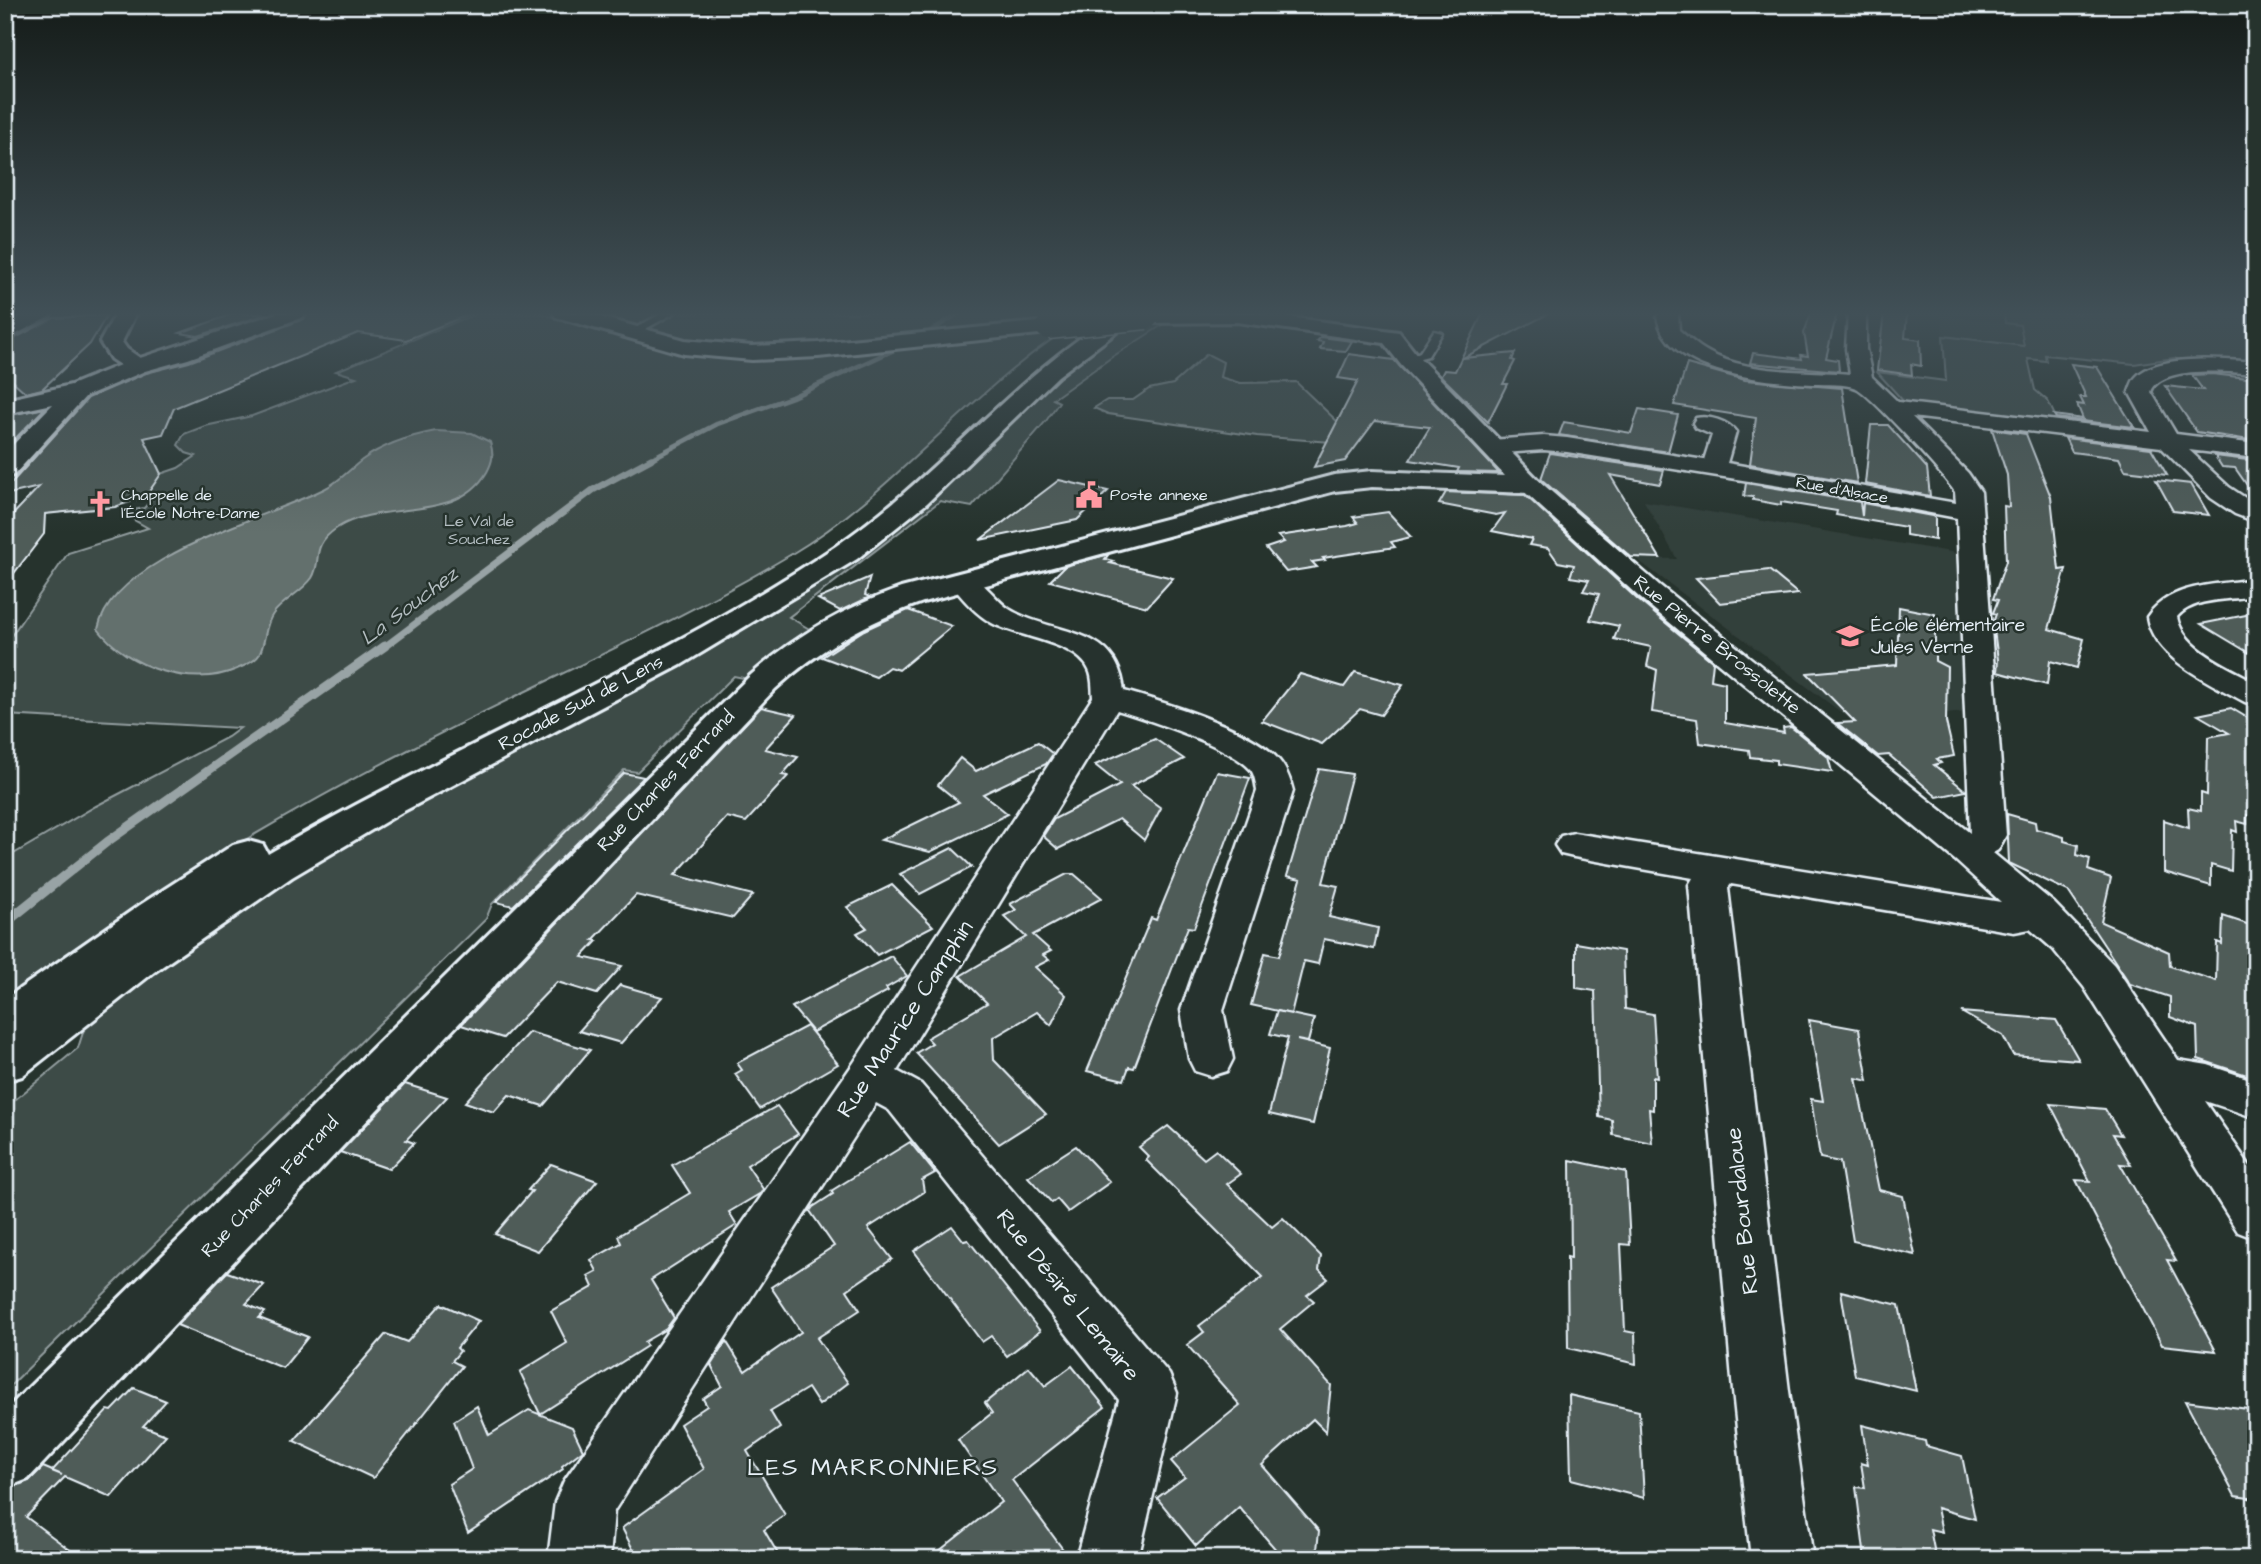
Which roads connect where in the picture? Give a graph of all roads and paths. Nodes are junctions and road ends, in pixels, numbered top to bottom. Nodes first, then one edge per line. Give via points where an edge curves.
1 (91, 386) edge
2 (1006, 386) edge
3 (1030, 386) edge
4 (1433, 386) edge
5 (1868, 386) edge
6 (2143, 386) edge
7 (86, 388) junction
8 (5, 407) edge
9 (1894, 408) junction
10 (1704, 424) dead end
11 (2168, 440) junction
12 (1491, 447) junction
13 (2256, 451) edge
14 (1714, 467) junction
15 (5, 469) edge
16 (1528, 485) junction
17 (1969, 513) junction
18 (2256, 514) edge
19 (963, 581) junction
20 (2256, 587) edge
21 (2256, 695) edge
22 (1109, 697) junction
23 (1574, 845) dead end
24 (1968, 851) junction
25 (1723, 870) junction
26 (2039, 913) junction
27 (5, 1024) edge
28 (1211, 1059) dead end
29 (5, 1062) edge
30 (2163, 1075) junction
31 (869, 1077) junction
32 (2256, 1100) edge
33 (2256, 1217) edge
34 (5, 1456) edge
35 (582, 1531) edge
36 (1107, 1559) edge
37 (1782, 1559) edge

1 - 7 main road
2 - 27 main road, Rocade Sud de Lens via 906,484 799,561 668,636 342,802 249,855
3 - 29 main road, Rocade Sud de Lens via 929,487 859,544 693,645 277,867 66,1012
4 - 12 main road, Rue Pierre Brossolette
5 - 9 street
6 - 11 street via 2140,392
7 - 8 main road
7 - 15 main road
9 - 11 street
9 - 17 street via 1959,478 1968,492
10 - 14 street via 1724,432
11 - 13 street
11 - 18 street via 2220,494
12 - 14 street, Rue d'Alsace via 1567,445
12 - 16 main road, Rue Pierre Brossolette
14 - 17 street, Rue d'Alsace
16 - 19 main road, Rue Charles Ferrand via 1372,479 1334,482
16 - 24 street, Rue Pierre Brossolette via 1649,592
17 - 24 street via 1988,835
19 - 22 street via 1007,619 1090,652 1105,670
19 - 34 main road, Rue Charles Ferrand via 852,618 792,655
20 - 21 street via 2185,600 2168,607 2162,617 2164,633 2180,649
22 - 28 street via 1247,751 1264,764 1272,778 1275,791 1202,1010
22 - 31 street, Rue Maurice Camphin
23 - 25 street
24 - 26 street, Rue Pierre Brossolette
25 - 26 street via 2014,918
25 - 37 street, Rue Bourdaloue via 1707,886
26 - 30 street, Rue Pierre Brossolette via 2098,976
30 - 32 street via 2208,1083
30 - 33 street, Rue Pierre Brossolette
31 - 35 street, Rue Maurice Camphin
31 - 36 street, Rue Désiré Lemaire via 905,1097 1149,1393

